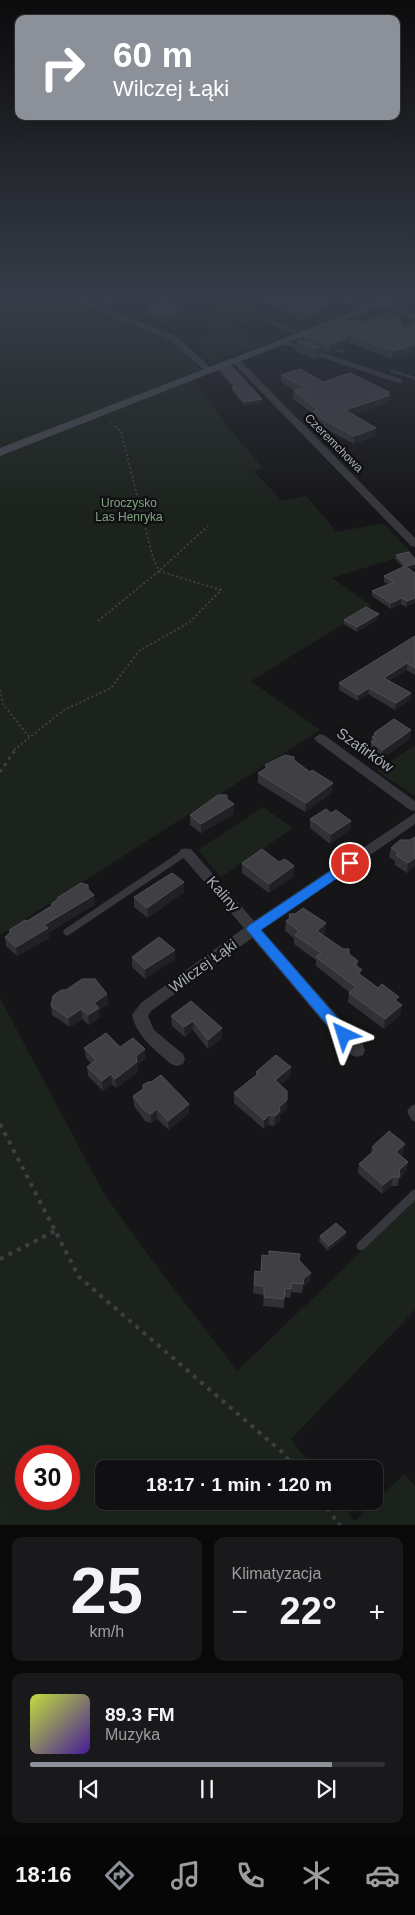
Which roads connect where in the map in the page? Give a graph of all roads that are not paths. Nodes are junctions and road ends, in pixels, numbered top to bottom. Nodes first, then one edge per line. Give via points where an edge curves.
1 (209, 370) edge
2 (245, 370) edge
3 (368, 370) edge
4 (400, 381) dead end
5 (0, 452) edge
6 (415, 544) edge
7 (320, 738) dead end
8 (415, 807) edge
9 (415, 818) edge
10 (186, 852) joint
11 (253, 929) junction
12 (67, 932) dead end
13 (357, 1050) dead end
14 (177, 1059) dead end
15 (415, 1109) edge
16 (415, 1117) edge
17 (415, 1194) edge
18 (361, 1246) dead end

1 - 5 street
2 - 6 street, Czeremchowa
3 - 4 lane
7 - 8 street, Szafirków
9 - 11 street, Wilczej Łąki
10 - 11 street, Kaliny
10 - 12 lane
11 - 13 street, Kaliny
11 - 14 street, Wilczej Łąki via 146,1007 140,1015 147,1033
15 - 16 lane via 412,1112
17 - 18 lane

